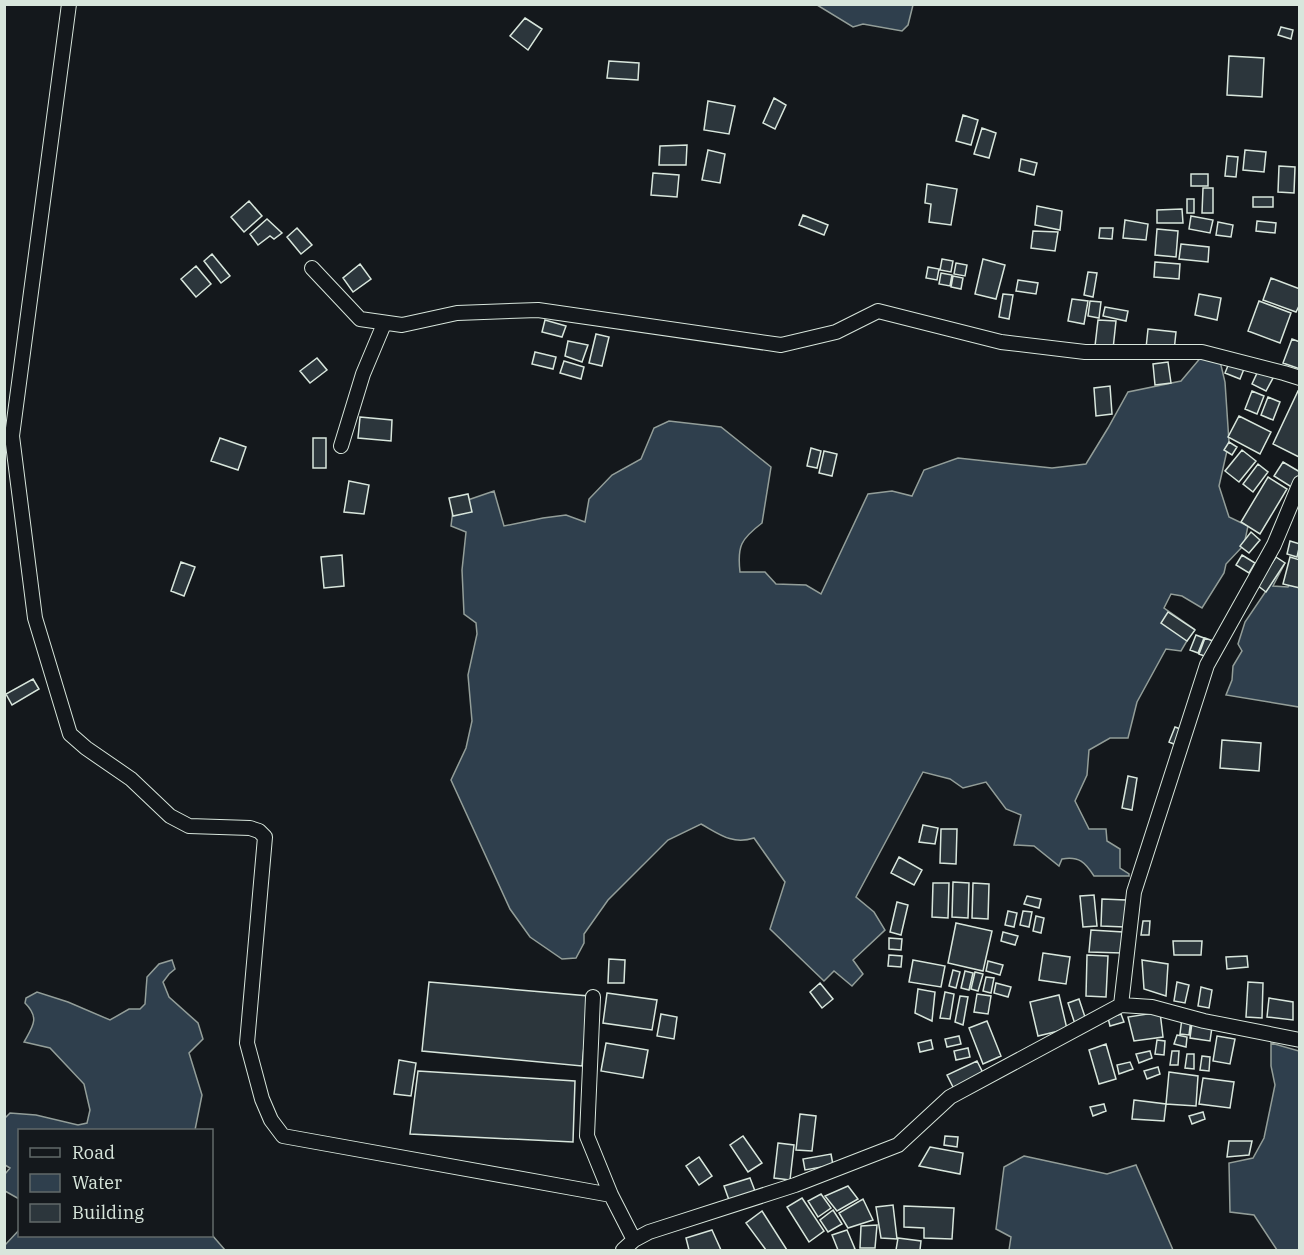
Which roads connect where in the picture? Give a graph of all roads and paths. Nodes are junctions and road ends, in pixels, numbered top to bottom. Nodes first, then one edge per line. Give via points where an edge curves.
1 (69, 4) edge
2 (312, 268) dead end
3 (384, 324) junction
4 (1299, 378) edge
5 (8, 435) edge
6 (341, 446) dead end
7 (1299, 483) edge
8 (593, 997) dead end
9 (1121, 1005) junction
10 (1299, 1040) edge
11 (610, 1195) junction
12 (634, 1240) junction
13 (623, 1251) edge

1 - 5 street
2 - 3 street via 360,319
3 - 4 street via 402,325 457,313 538,310 781,345 836,332 878,311 1001,342 1085,352 1202,351
3 - 6 street via 363,374
5 - 11 street via 35,618 70,734 131,779 170,816 189,826 250,828 265,837 247,1043 262,1099 283,1136
7 - 9 street via 1274,545 1207,665 1134,892
8 - 11 street via 587,1136
9 - 10 street via 1152,1006 1204,1022
9 - 12 street via 950,1097 898,1145
11 - 12 street
12 - 13 street

